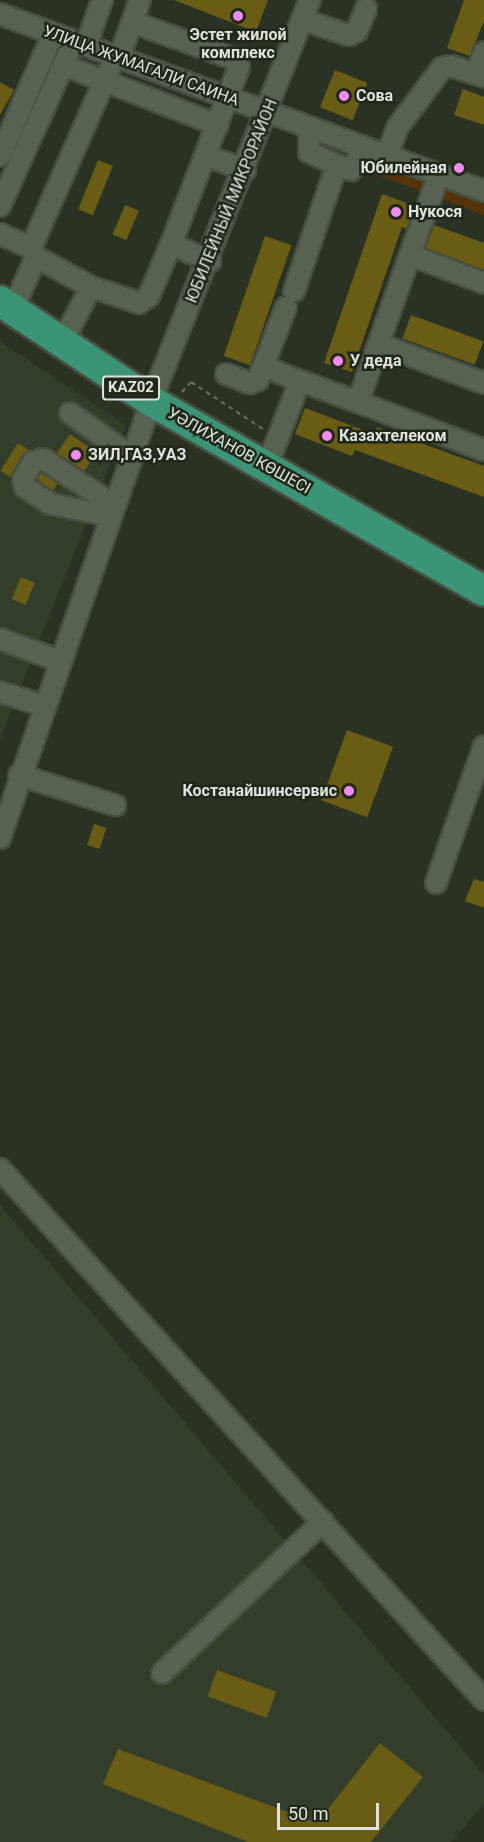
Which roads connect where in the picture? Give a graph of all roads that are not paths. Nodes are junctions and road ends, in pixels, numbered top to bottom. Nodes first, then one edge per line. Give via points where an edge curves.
1 (102, 0) edge
2 (140, 0) edge
3 (310, 0) edge
4 (366, 9) dead end
5 (0, 15) edge
6 (303, 20) junction
7 (132, 22) junction
8 (53, 34) junction
9 (80, 44) junction
10 (484, 52) edge
11 (117, 57) junction
12 (63, 65) junction
13 (480, 75) edge
14 (104, 81) junction
15 (230, 98) junction
16 (268, 112) junction
17 (218, 125) junction
18 (309, 128) junction
19 (364, 148) junction
20 (0, 156) edge
21 (205, 156) junction
22 (387, 156) junction
23 (336, 165) junction
24 (245, 170) junction
25 (438, 175) junction
26 (484, 191) edge
27 (0, 206) edge
28 (0, 234) edge
29 (171, 244) junction
30 (33, 253) junction
31 (410, 255) junction
32 (210, 261) junction
33 (484, 283) edge
34 (91, 287) junction
35 (7, 305) edge
36 (63, 341) junction
37 (379, 344) junction
38 (265, 366) junction
39 (226, 374) dead end
40 (300, 381) junction
41 (484, 383) edge
42 (151, 401) junction
43 (358, 402) junction
44 (70, 413) dead end
45 (484, 450) edge
46 (273, 453) junction
47 (133, 458) junction
48 (484, 591) edge
49 (0, 639) edge
50 (60, 661) junction
51 (0, 692) edge
52 (45, 706) junction
53 (484, 746) edge
54 (20, 775) junction
55 (115, 805) dead end
56 (0, 838) edge
57 (436, 883) dead end
58 (0, 1169) edge
59 (323, 1522) junction
60 (162, 1673) dead end
61 (484, 1700) edge

1 - 9 street
2 - 7 street
3 - 6 street, ЮБИЛЕЙНЫЙ МИКРОРАЙОН
4 - 6 street via 357,31 349,35
5 - 8 street, УЛИЦА ЖУМАГАЛИ САИНА
6 - 16 street, ЮБИЛЕЙНЫЙ МИКРОРАЙОН
7 - 11 street
7 - 15 street via 236,61 239,70
8 - 9 street, УЛИЦА ЖУМАГАЛИ САИНА
8 - 20 street
9 - 11 street, УЛИЦА ЖУМАГАЛИ САИНА
9 - 12 street
10 - 13 street
11 - 14 street
11 - 15 street, УЛИЦА ЖУМАГАЛИ САИНА
12 - 14 street
12 - 27 street
13 - 22 street via 451,66 439,71 397,128
14 - 17 street
14 - 30 street
15 - 16 street, УЛИЦА ЖУМАГАЛИ САИНА
15 - 17 street
16 - 18 street, УЛИЦА ЖУМАГАЛИ САИНА
16 - 24 street, ЮБИЛЕЙНЫЙ МИКРОРАЙОН
17 - 21 street
18 - 19 street, УЛИЦА ЖУМАГАЛИ САИНА
18 - 23 street via 309,152
19 - 22 street, УЛИЦА ЖУМАГАЛИ САИНА
19 - 23 street via 351,170
21 - 24 street
21 - 29 street
22 - 25 street, УЛИЦА ЖУМАГАЛИ САИНА
23 - 38 street
24 - 32 street, ЮБИЛЕЙНЫЙ МИКРОРАЙОН
25 - 26 street, УЛИЦА ЖУМАГАЛИ САИНА
25 - 31 street
28 - 30 street
29 - 32 street
29 - 34 street via 149,296 139,303
30 - 34 street
30 - 35 street
31 - 33 street
31 - 37 street
32 - 42 street, ЮБИЛЕЙНЫЙ МИКРОРАЙОН
34 - 36 street
35 - 36 highway, УӘЛИХАНОВ КӨШЕСІ / KАZ02
36 - 42 highway, УӘЛИХАНОВ КӨШЕСІ / KАZ02
37 - 41 street
37 - 43 street
38 - 39 street via 254,382
38 - 40 street
40 - 43 street
40 - 46 street
42 - 46 highway, УӘЛИХАНОВ КӨШЕСІ / KАZ02
42 - 47 street, ЮБИЛЕЙНЫЙ МИКРОРАЙОН
43 - 45 street
44 - 47 street
46 - 48 highway, УӘЛИХАНОВ КӨШЕСІ / KАZ02
47 - 50 street, ЮБИЛЕЙНЫЙ МИКРОРАЙОН
49 - 50 street
50 - 52 street, ЮБИЛЕЙНЫЙ МИКРОРАЙОН
51 - 52 street
52 - 54 street, ЮБИЛЕЙНЫЙ МИКРОРАЙОН
53 - 57 street
54 - 55 street
54 - 56 street, ЮБИЛЕЙНЫЙ МИКРОРАЙОН
58 - 59 street
59 - 60 street
59 - 61 street

